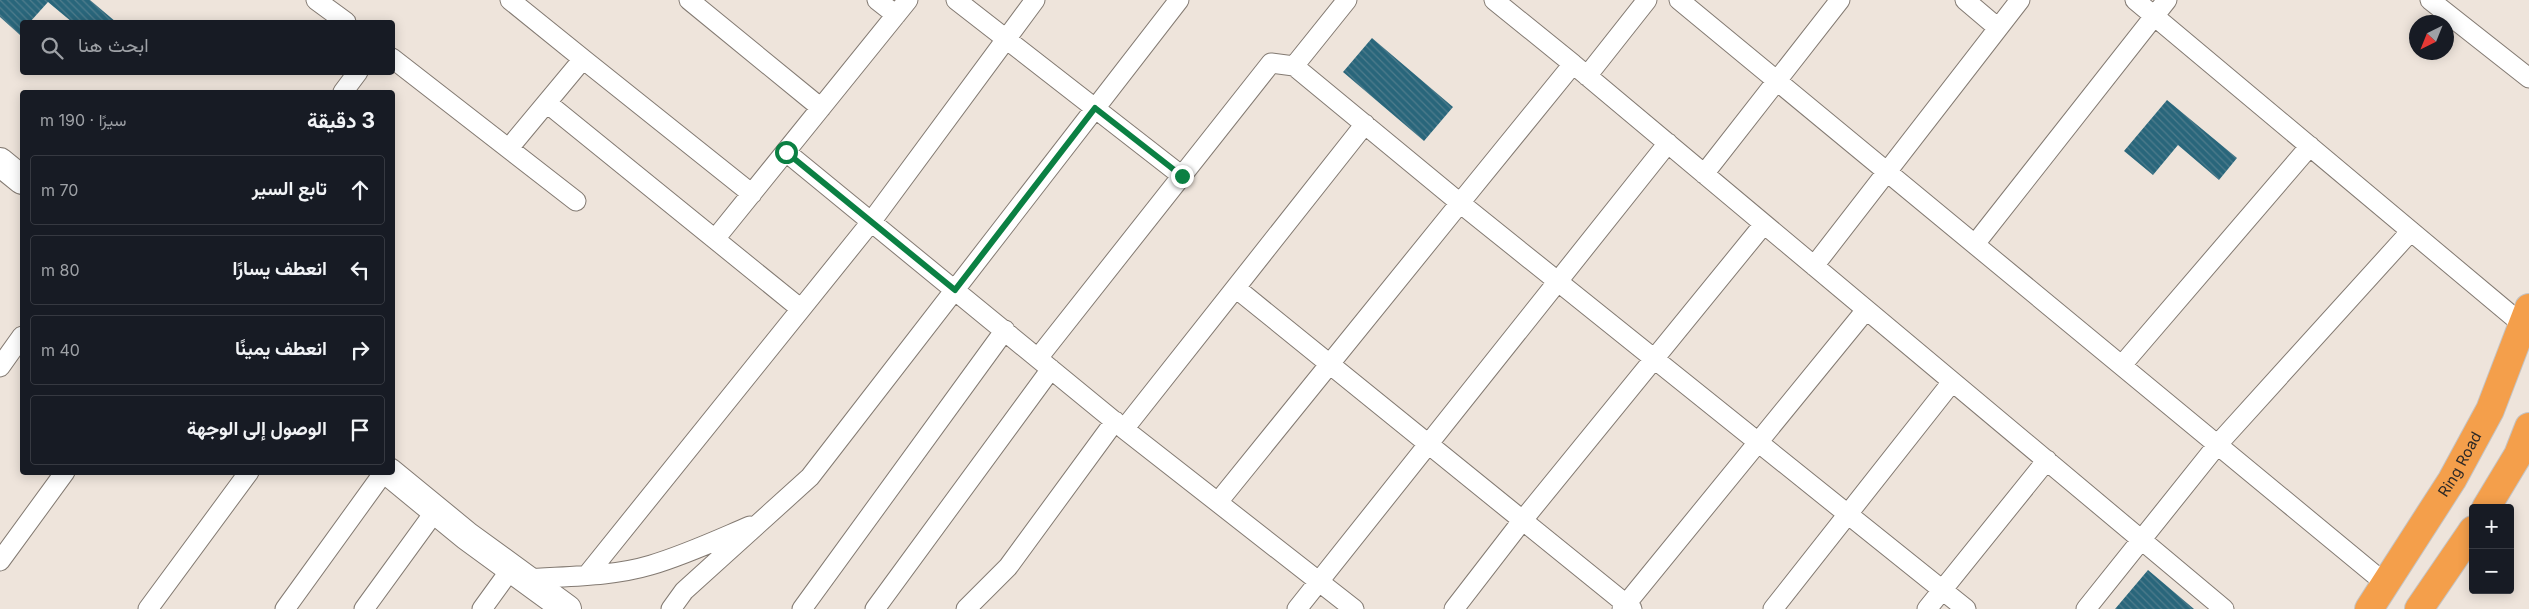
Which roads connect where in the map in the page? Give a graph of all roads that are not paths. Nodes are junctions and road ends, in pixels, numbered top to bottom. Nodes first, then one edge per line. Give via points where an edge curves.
1 (316, 0) edge
2 (510, 0) edge
3 (688, 0) edge
4 (877, 0) edge
5 (908, 0) edge
6 (956, 0) edge
7 (1035, 0) edge
8 (1179, 0) edge
9 (1347, 0) edge
10 (1494, 0) edge
11 (1647, 0) edge
12 (1679, 0) edge
13 (1840, 0) edge
14 (1965, 0) edge
15 (2020, 0) edge
16 (2135, 0) edge
17 (2166, 0) edge
18 (2430, 0) edge
19 (896, 15) junction
20 (2154, 16) junction
21 (343, 20) edge
22 (1998, 28) junction
23 (1005, 38) junction
24 (583, 59) junction
25 (395, 60) edge
26 (1294, 66) junction
27 (1580, 70) junction
28 (356, 75) edge
29 (2529, 78) edge
30 (1777, 81) junction
31 (345, 90) edge
32 (547, 103) junction
33 (821, 108) junction
34 (1095, 108) junction
35 (1365, 124) junction
36 (1668, 143) junction
37 (2310, 146) junction
38 (509, 148) junction
39 (786, 152) junction
40 (0, 162) edge
41 (1887, 171) junction
42 (1704, 174) junction
43 (1182, 176) junction
44 (20, 178) edge
45 (752, 194) junction
46 (576, 201) dead end
47 (1460, 203) junction
48 (871, 222) junction
49 (1764, 224) junction
50 (2411, 231) junction
51 (715, 239) junction
52 (1975, 244) junction
53 (1814, 266) junction
54 (1557, 281) junction
55 (1237, 289) junction
56 (955, 290) junction
57 (801, 308) junction
58 (1866, 310) junction
59 (2526, 316) edge
60 (1004, 330) junction
61 (20, 339) edge
62 (1654, 358) junction
63 (1045, 364) junction
64 (1330, 364) junction
65 (2122, 365) junction
66 (0, 367) edge
67 (1952, 382) junction
68 (1120, 425) junction
69 (2529, 427) edge
70 (1758, 442) junction
71 (1428, 444) junction
72 (2218, 444) junction
73 (2524, 459) edge
74 (2047, 460) junction
75 (63, 475) edge
76 (247, 475) edge
77 (382, 475) edge
78 (392, 475) edge
79 (1218, 502) junction
80 (2489, 504) edge
81 (436, 510) junction
82 (1848, 514) junction
83 (765, 519) junction
84 (1522, 521) junction
85 (2469, 536) edge
86 (2142, 540) junction
87 (0, 561) edge
88 (518, 574) junction
89 (587, 575) junction
90 (1319, 581) junction
91 (2386, 584) junction
92 (1942, 590) junction
93 (1627, 607) edge
94 (148, 609) edge
95 (285, 609) edge
96 (364, 609) edge
97 (482, 609) edge
98 (567, 609) edge
99 (671, 609) edge
100 (802, 609) edge
101 (875, 609) edge
102 (966, 609) edge
103 (1297, 609) edge
104 (1354, 609) edge
105 (1454, 609) edge
106 (1773, 609) edge
107 (1927, 609) edge
108 (1966, 609) edge
109 (2086, 609) edge
110 (2224, 609) edge
111 (2369, 609) edge
112 (2419, 609) edge

1 - 21 street
2 - 24 street
3 - 33 street
4 - 19 street
5 - 19 street
6 - 23 street
7 - 23 street
8 - 34 street
9 - 26 street
10 - 27 street
11 - 27 street
12 - 30 street
13 - 30 street
14 - 22 street
15 - 22 street
16 - 20 street
17 - 20 street
18 - 29 street
19 - 33 street
20 - 37 street
20 - 52 street
22 - 41 street
23 - 34 street
23 - 48 street
24 - 32 street
24 - 45 street
25 - 38 street
26 - 35 street
26 - 43 street via 1271,63
27 - 36 street
27 - 47 street
28 - 31 street
30 - 41 street
30 - 42 street
32 - 38 street
32 - 51 street
33 - 39 street
34 - 43 street
34 - 56 street
35 - 47 street
35 - 55 street
36 - 42 street
36 - 54 street
37 - 50 street
37 - 65 street
38 - 46 street
39 - 45 street
39 - 48 street
40 - 44 street
41 - 52 street
41 - 53 street
42 - 49 street
43 - 63 street
45 - 51 street
47 - 54 street
47 - 64 street
48 - 56 street
48 - 57 street
49 - 53 street
49 - 62 street
50 - 59 street
50 - 72 street
51 - 57 street
52 - 65 street
53 - 58 street
54 - 62 street
54 - 71 street
55 - 64 street
55 - 68 street
56 - 60 street
56 - 83 street via 810,476
57 - 89 street
58 - 67 street
58 - 70 street
59 - 91 highway, Ring Road via 2490,410 2452,480
60 - 63 street
60 - 100 street
61 - 66 street
62 - 70 street
62 - 84 street
63 - 68 street
63 - 101 street
64 - 71 street
64 - 79 street
65 - 72 street
67 - 74 street
67 - 82 street
68 - 79 street
68 - 102 street via 1008,567
69 - 73 highway
70 - 82 street
70 - 93 street
71 - 84 street
71 - 90 street
72 - 86 street
72 - 91 street
73 - 80 highway
74 - 86 street
74 - 92 street
75 - 87 street
76 - 94 street
77 - 95 street
78 - 81 street
79 - 90 street
81 - 88 street
81 - 96 street
82 - 92 street
82 - 106 street
83 - 89 street via 688,553 649,566
83 - 99 street via 684,591
84 - 93 street
84 - 105 street
85 - 112 highway
86 - 109 street
86 - 110 street
88 - 89 street
88 - 97 street
88 - 98 street
90 - 103 street
90 - 104 street
91 - 111 highway, Ring Road
92 - 107 street
92 - 108 street

